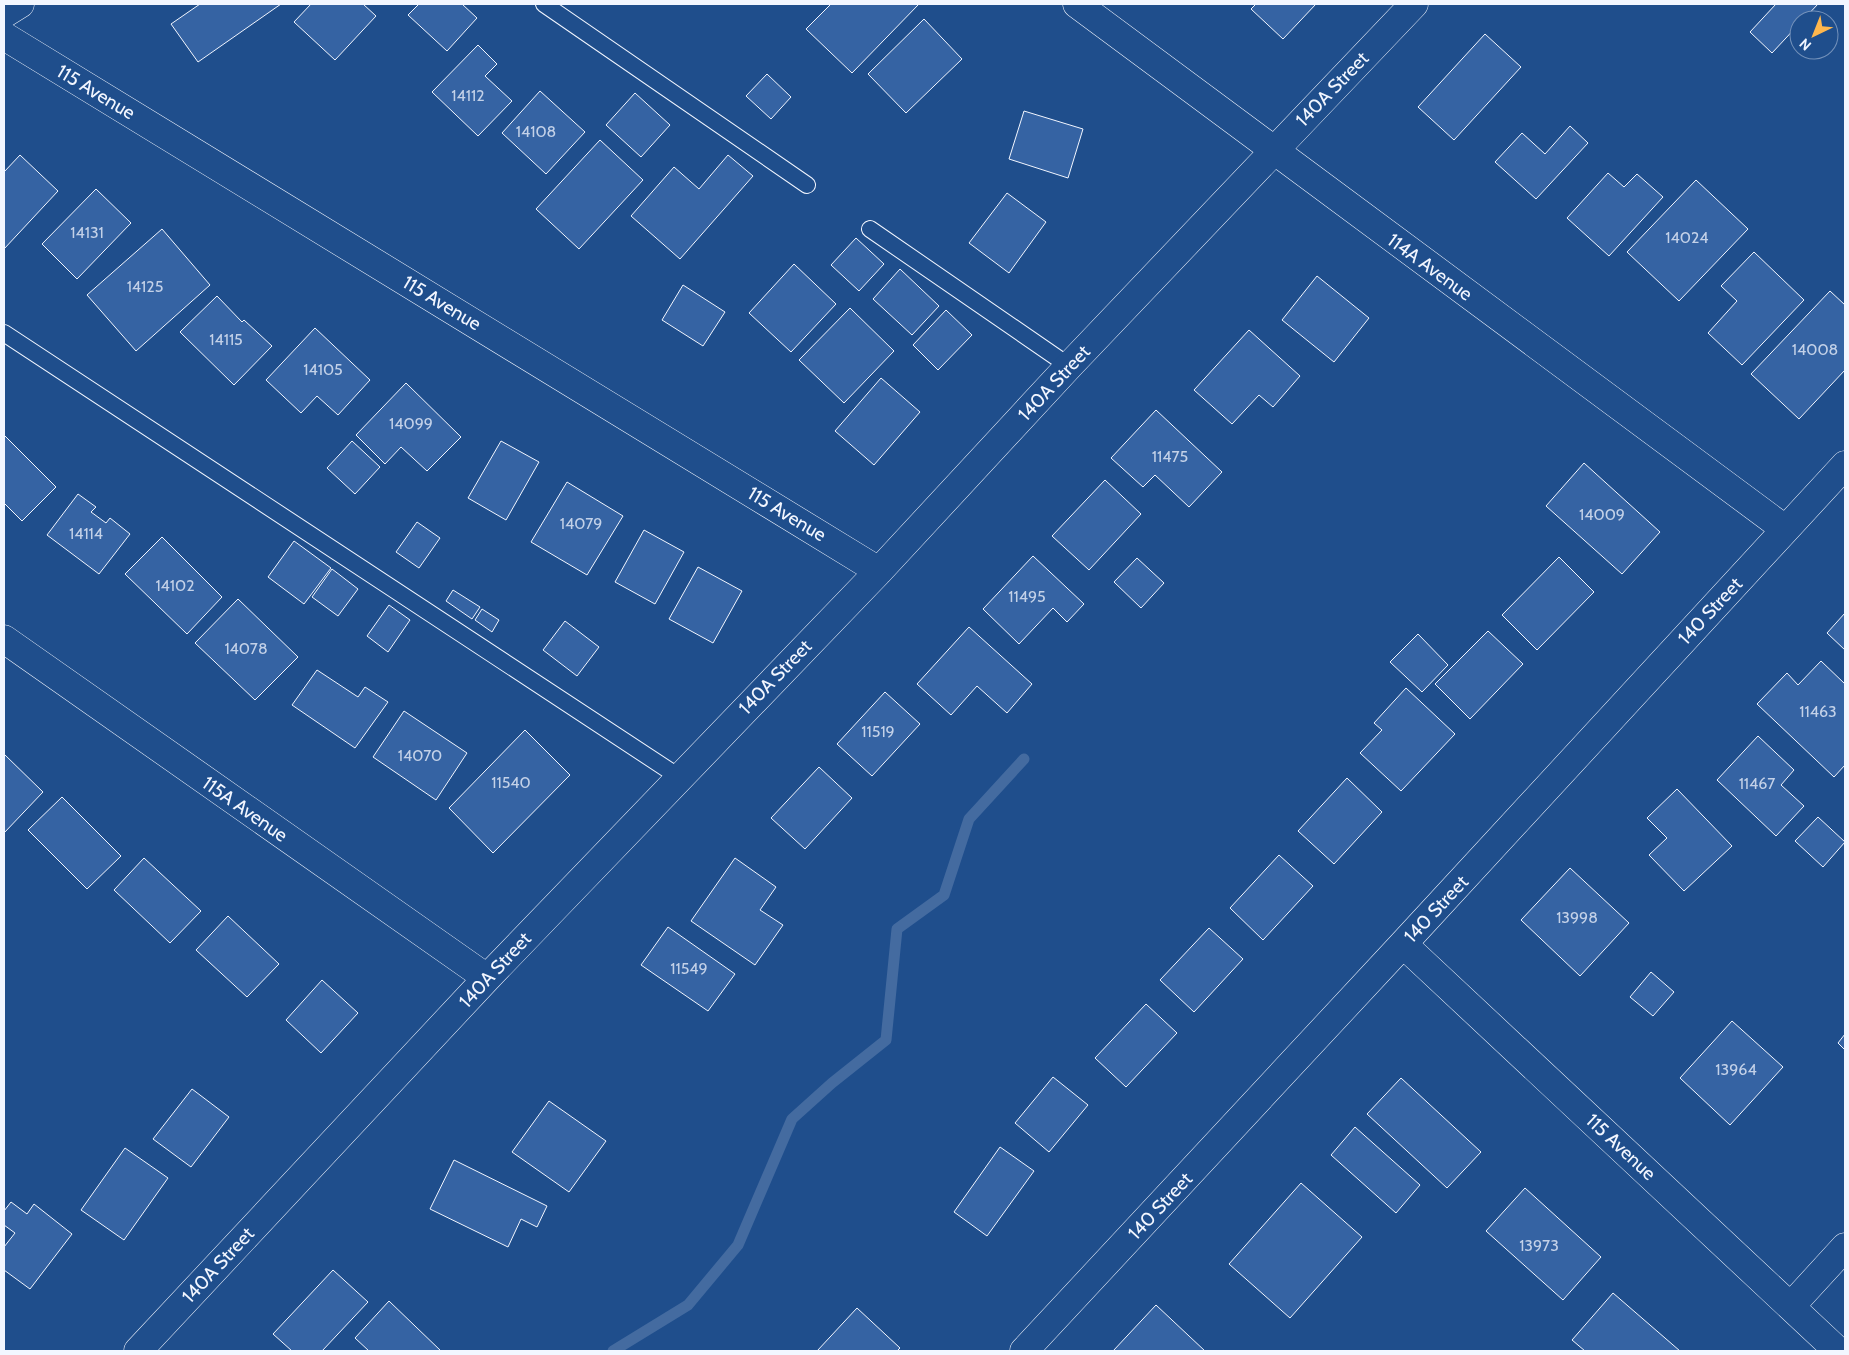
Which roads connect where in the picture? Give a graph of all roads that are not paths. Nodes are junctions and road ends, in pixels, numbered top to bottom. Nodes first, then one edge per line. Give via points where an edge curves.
1 (20, 4) edge
2 (544, 4) edge
3 (1077, 4) edge
4 (1414, 4) edge
5 (4, 14) edge
6 (4, 36) edge
7 (1273, 151) junction
8 (807, 185) dead end
9 (870, 229) dead end
10 (4, 333) edge
11 (1069, 366) junction
12 (1845, 465) edge
13 (1785, 529) junction
14 (879, 571) junction
15 (4, 639) edge
16 (679, 777) junction
17 (1403, 944) junction
18 (487, 978) junction
19 (1845, 1246) edge
20 (1790, 1306) junction
21 (138, 1351) edge
22 (1024, 1351) edge
23 (1838, 1351) edge

1 - 5 street
2 - 8 lane
3 - 7 street, 114A Avenue
4 - 7 street, 140A Street
6 - 14 street, 115 Avenue
7 - 11 street, 140A Street
7 - 13 street, 114A Avenue
9 - 11 lane
10 - 16 lane
11 - 14 street, 140A Street
12 - 13 street, 140 Street
13 - 17 street, 140 Street
14 - 16 street, 140A Street
15 - 18 street, 115A Avenue
16 - 18 street, 140A Street
17 - 20 street, 115 Avenue
17 - 22 street, 140 Street
18 - 21 street, 140A Street
19 - 20 street
20 - 23 street, 115 Avenue

